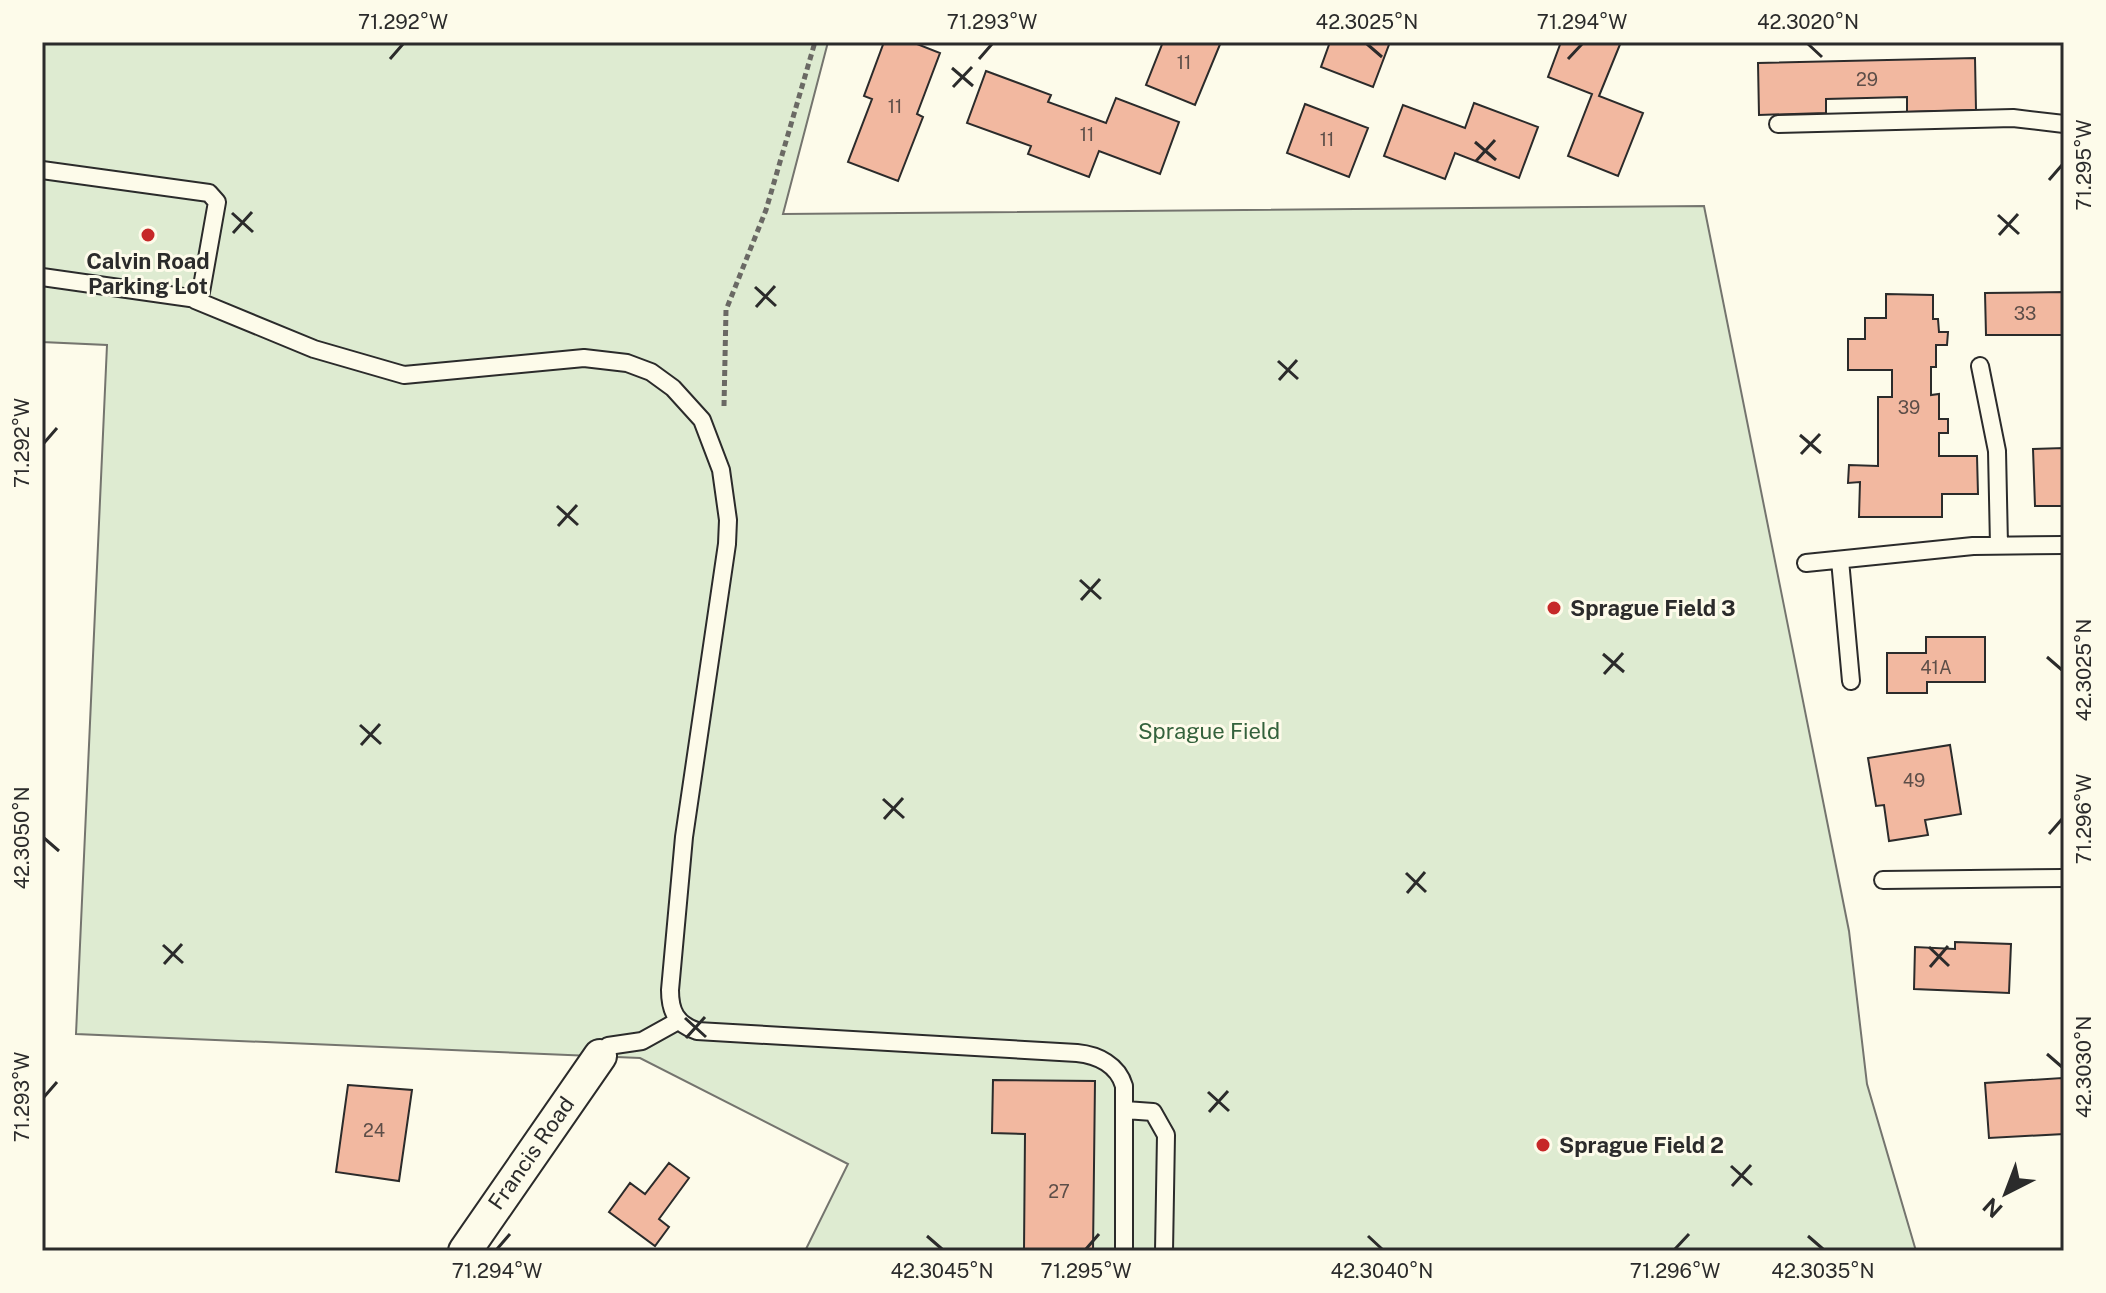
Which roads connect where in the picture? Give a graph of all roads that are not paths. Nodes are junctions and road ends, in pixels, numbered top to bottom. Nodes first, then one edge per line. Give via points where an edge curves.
1 (1778, 124) dead end
2 (2064, 124) edge
3 (42, 170) edge
4 (42, 277) edge
5 (195, 300) junction
6 (1980, 366) dead end
7 (1999, 545) junction
8 (2064, 545) edge
9 (1840, 560) junction
10 (1806, 563) dead end
11 (1851, 681) dead end
12 (2064, 878) edge
13 (1883, 880) dead end
14 (678, 1021) junction
15 (600, 1056) joint
16 (1125, 1110) junction
17 (465, 1251) edge
18 (1124, 1251) edge
19 (1164, 1251) edge

1 - 2 lane via 2013,118
3 - 5 lane via 212,194 217,202 201,292
4 - 5 lane
5 - 14 lane via 314,349 404,375 584,358 651,372 690,403 714,444 726,494 727,544 682,852 670,990
6 - 7 lane via 1997,451
7 - 8 lane
7 - 9 lane
9 - 10 lane
9 - 11 lane
12 - 13 lane
14 - 15 lane via 642,1041 608,1046
14 - 16 lane via 697,1031 1085,1054 1105,1061 1120,1075
15 - 17 street, Francis Road
16 - 18 lane
16 - 19 lane via 1153,1112 1166,1135

